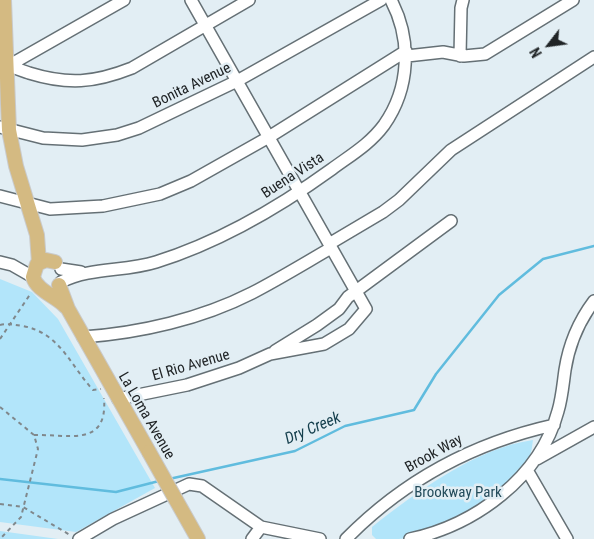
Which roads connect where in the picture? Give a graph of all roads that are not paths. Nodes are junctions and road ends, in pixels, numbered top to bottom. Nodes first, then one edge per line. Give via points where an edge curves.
1 (4, 0) edge
2 (124, 0) edge
3 (191, 0) edge
4 (248, 0) edge
5 (381, 0) edge
6 (391, 0) edge
7 (463, 0) edge
8 (573, 0) edge
9 (205, 25) junction
10 (407, 53) junction
11 (460, 56) junction
12 (594, 57) edge
13 (4, 62) edge
14 (237, 81) junction
15 (5, 128) edge
16 (268, 137) junction
17 (300, 192) junction
18 (0, 196) edge
19 (29, 205) junction
20 (451, 222) dead end
21 (37, 235) junction
22 (330, 246) junction
23 (0, 262) edge
24 (36, 268) junction
25 (59, 275) junction
26 (46, 290) junction
27 (356, 292) junction
28 (594, 301) edge
29 (68, 309) junction
30 (83, 337) junction
31 (270, 354) junction
32 (118, 399) junction
33 (554, 425) junction
34 (594, 427) edge
35 (530, 465) junction
36 (262, 527) junction
37 (77, 539) edge
38 (198, 539) edge
39 (252, 539) edge
40 (319, 539) edge
41 (346, 539) edge
42 (410, 539) edge
43 (567, 539) edge

1 - 13 main road, La Loma Avenue
2 - 13 street
3 - 9 street
4 - 9 street
5 - 14 street, Bonita Avenue
6 - 10 street, Buena Vista via 401,23
7 - 11 street
8 - 11 street via 494,50
9 - 13 street via 132,68 85,82 52,80
9 - 14 street
10 - 11 street via 444,52
10 - 16 street
10 - 17 street, Buena Vista via 397,100 383,125 361,149
12 - 22 street via 451,150 399,200
13 - 15 main road, La Loma Avenue
14 - 15 street, Bonita Avenue via 139,128 117,135 59,140
14 - 16 street
15 - 19 main road, La Loma Avenue
16 - 17 street
16 - 19 street via 191,181 160,194 103,206 50,209
17 - 22 street
17 - 25 street, Buena Vista via 222,237 154,263
18 - 19 street
19 - 21 main road, La Loma Avenue
20 - 27 street, El Rio Avenue
21 - 24 main road, La Loma Avenue
21 - 25 main road, La Loma Avenue
22 - 27 street
22 - 30 street via 251,294 208,311 158,325
23 - 24 street
24 - 25 main road via 46,260
24 - 26 main road, La Loma Avenue via 37,286
25 - 26 main road
25 - 29 main road, La Loma Avenue
26 - 29 main road, La Loma Avenue
27 - 31 street, El Rio Avenue via 317,325
27 - 31 street, El Rio Avenue via 366,309 338,338 308,349
28 - 33 street via 582,319 568,354
29 - 30 main road, La Loma Avenue
30 - 32 main road, La Loma Avenue
31 - 32 street, El Rio Avenue via 187,386
32 - 38 main road, La Loma Avenue, bridge
33 - 35 street via 546,444
33 - 41 street, Brook Way via 496,441 447,462 402,490
34 - 35 street
35 - 42 street via 497,498 476,513 439,531
35 - 43 street
36 - 37 street via 202,486 189,484
36 - 39 street
36 - 40 street

